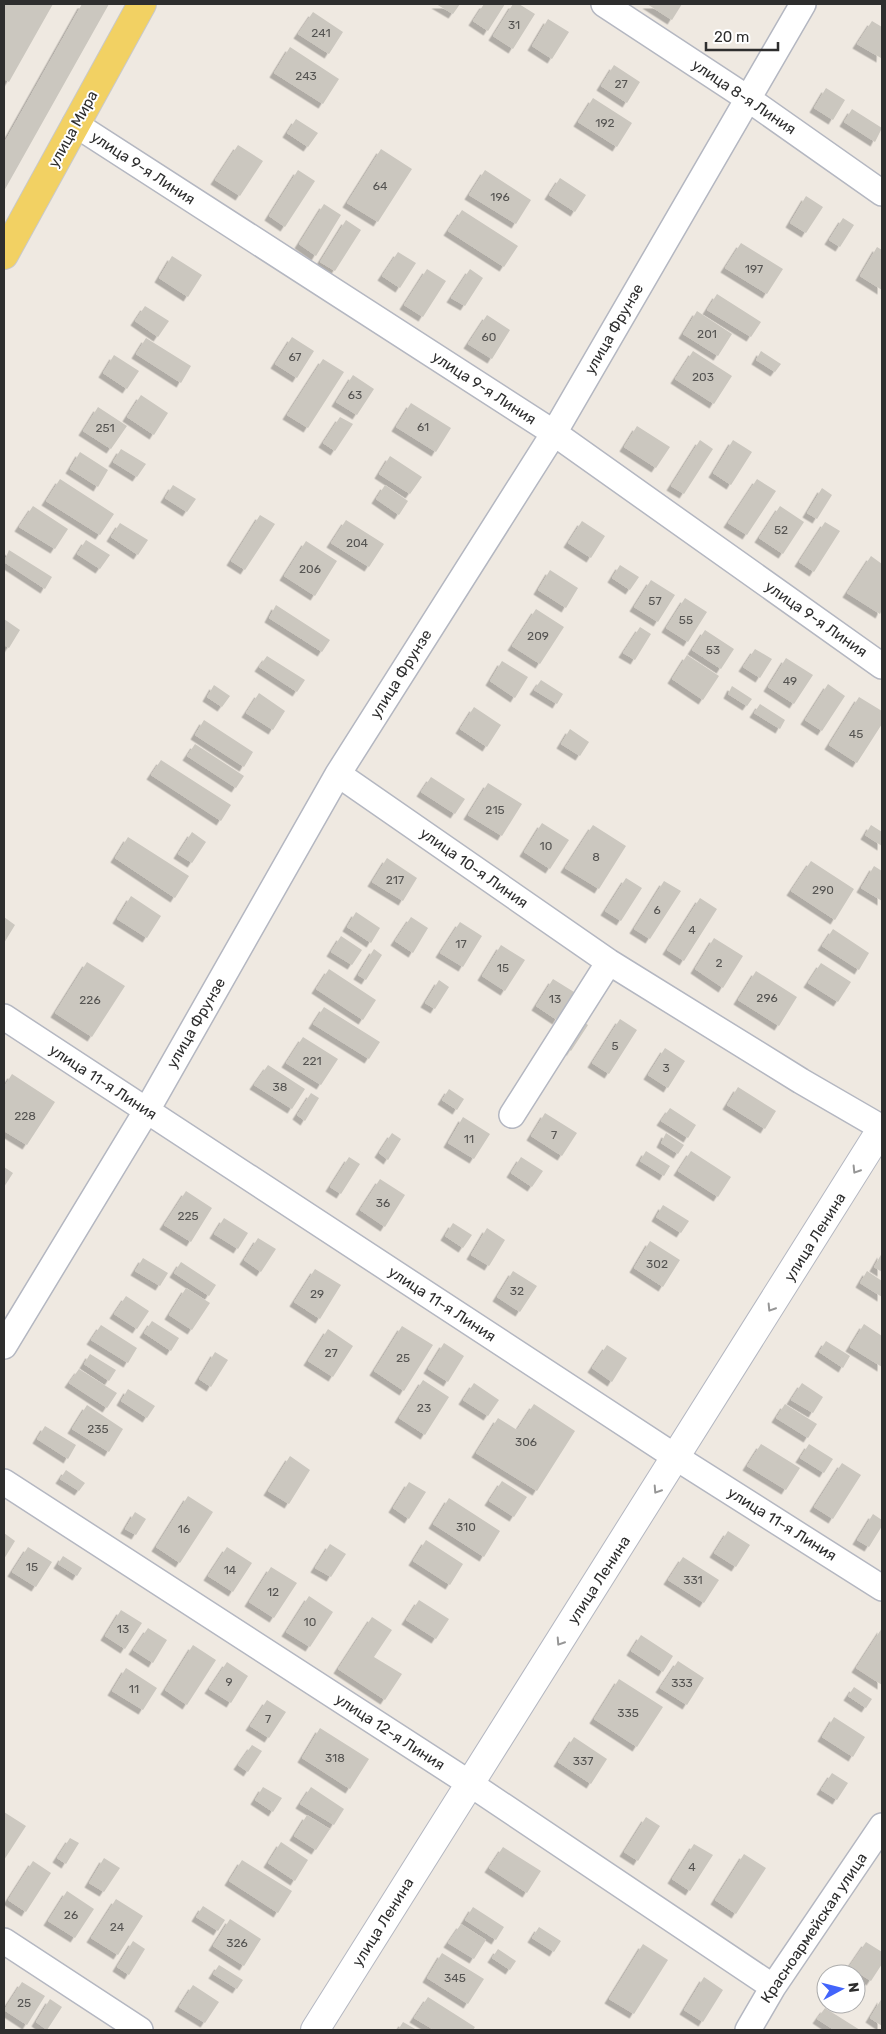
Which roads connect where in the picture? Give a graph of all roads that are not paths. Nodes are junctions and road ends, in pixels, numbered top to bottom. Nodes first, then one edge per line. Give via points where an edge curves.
1 (142, 4) edge
2 (604, 4) edge
3 (803, 4) edge
4 (747, 98) junction
5 (75, 124) junction
6 (882, 194) edge
7 (4, 255) edge
8 (554, 433) junction
9 (881, 661) edge
10 (338, 774) junction
11 (610, 962) junction
12 (4, 1017) edge
13 (147, 1110) junction
14 (512, 1115) dead end
15 (882, 1128) edge
16 (4, 1346) edge
17 (677, 1458) junction
18 (4, 1482) edge
19 (882, 1588) edge
20 (470, 1783) junction
21 (882, 1826) edge
22 (4, 1941) edge
23 (773, 1987) junction
24 (140, 2030) edge
25 (315, 2030) edge
26 (748, 2030) edge

1 - 5 main road, улица Мира
2 - 4 street, улица 8-я Линия
3 - 4 street, улица Фрунзе
4 - 6 street, улица 8-я Линия
4 - 8 street, улица Фрунзе
5 - 7 main road, улица Мира
5 - 8 street, улица 9-я Линия
8 - 9 street, улица 9-я Линия
8 - 10 street, улица Фрунзе
10 - 11 street, улица 10-я Линия
10 - 13 street, улица Фрунзе
11 - 14 street
11 - 15 street, улица 10-я Линия
12 - 13 street, улица 11-я Линия
13 - 16 street, улица Фрунзе
13 - 17 street, улица 11-я Линия
15 -> 17 main road, улица Ленина
17 - 19 street, улица 11-я Линия
17 -> 20 main road, улица Ленина
18 - 20 street, улица 12-я Линия
20 - 23 street, улица 12-я Линия
20 - 25 main road, улица Ленина
21 - 23 street, Красноармейская улица
22 - 24 street
23 - 26 street, Красноармейская улица

